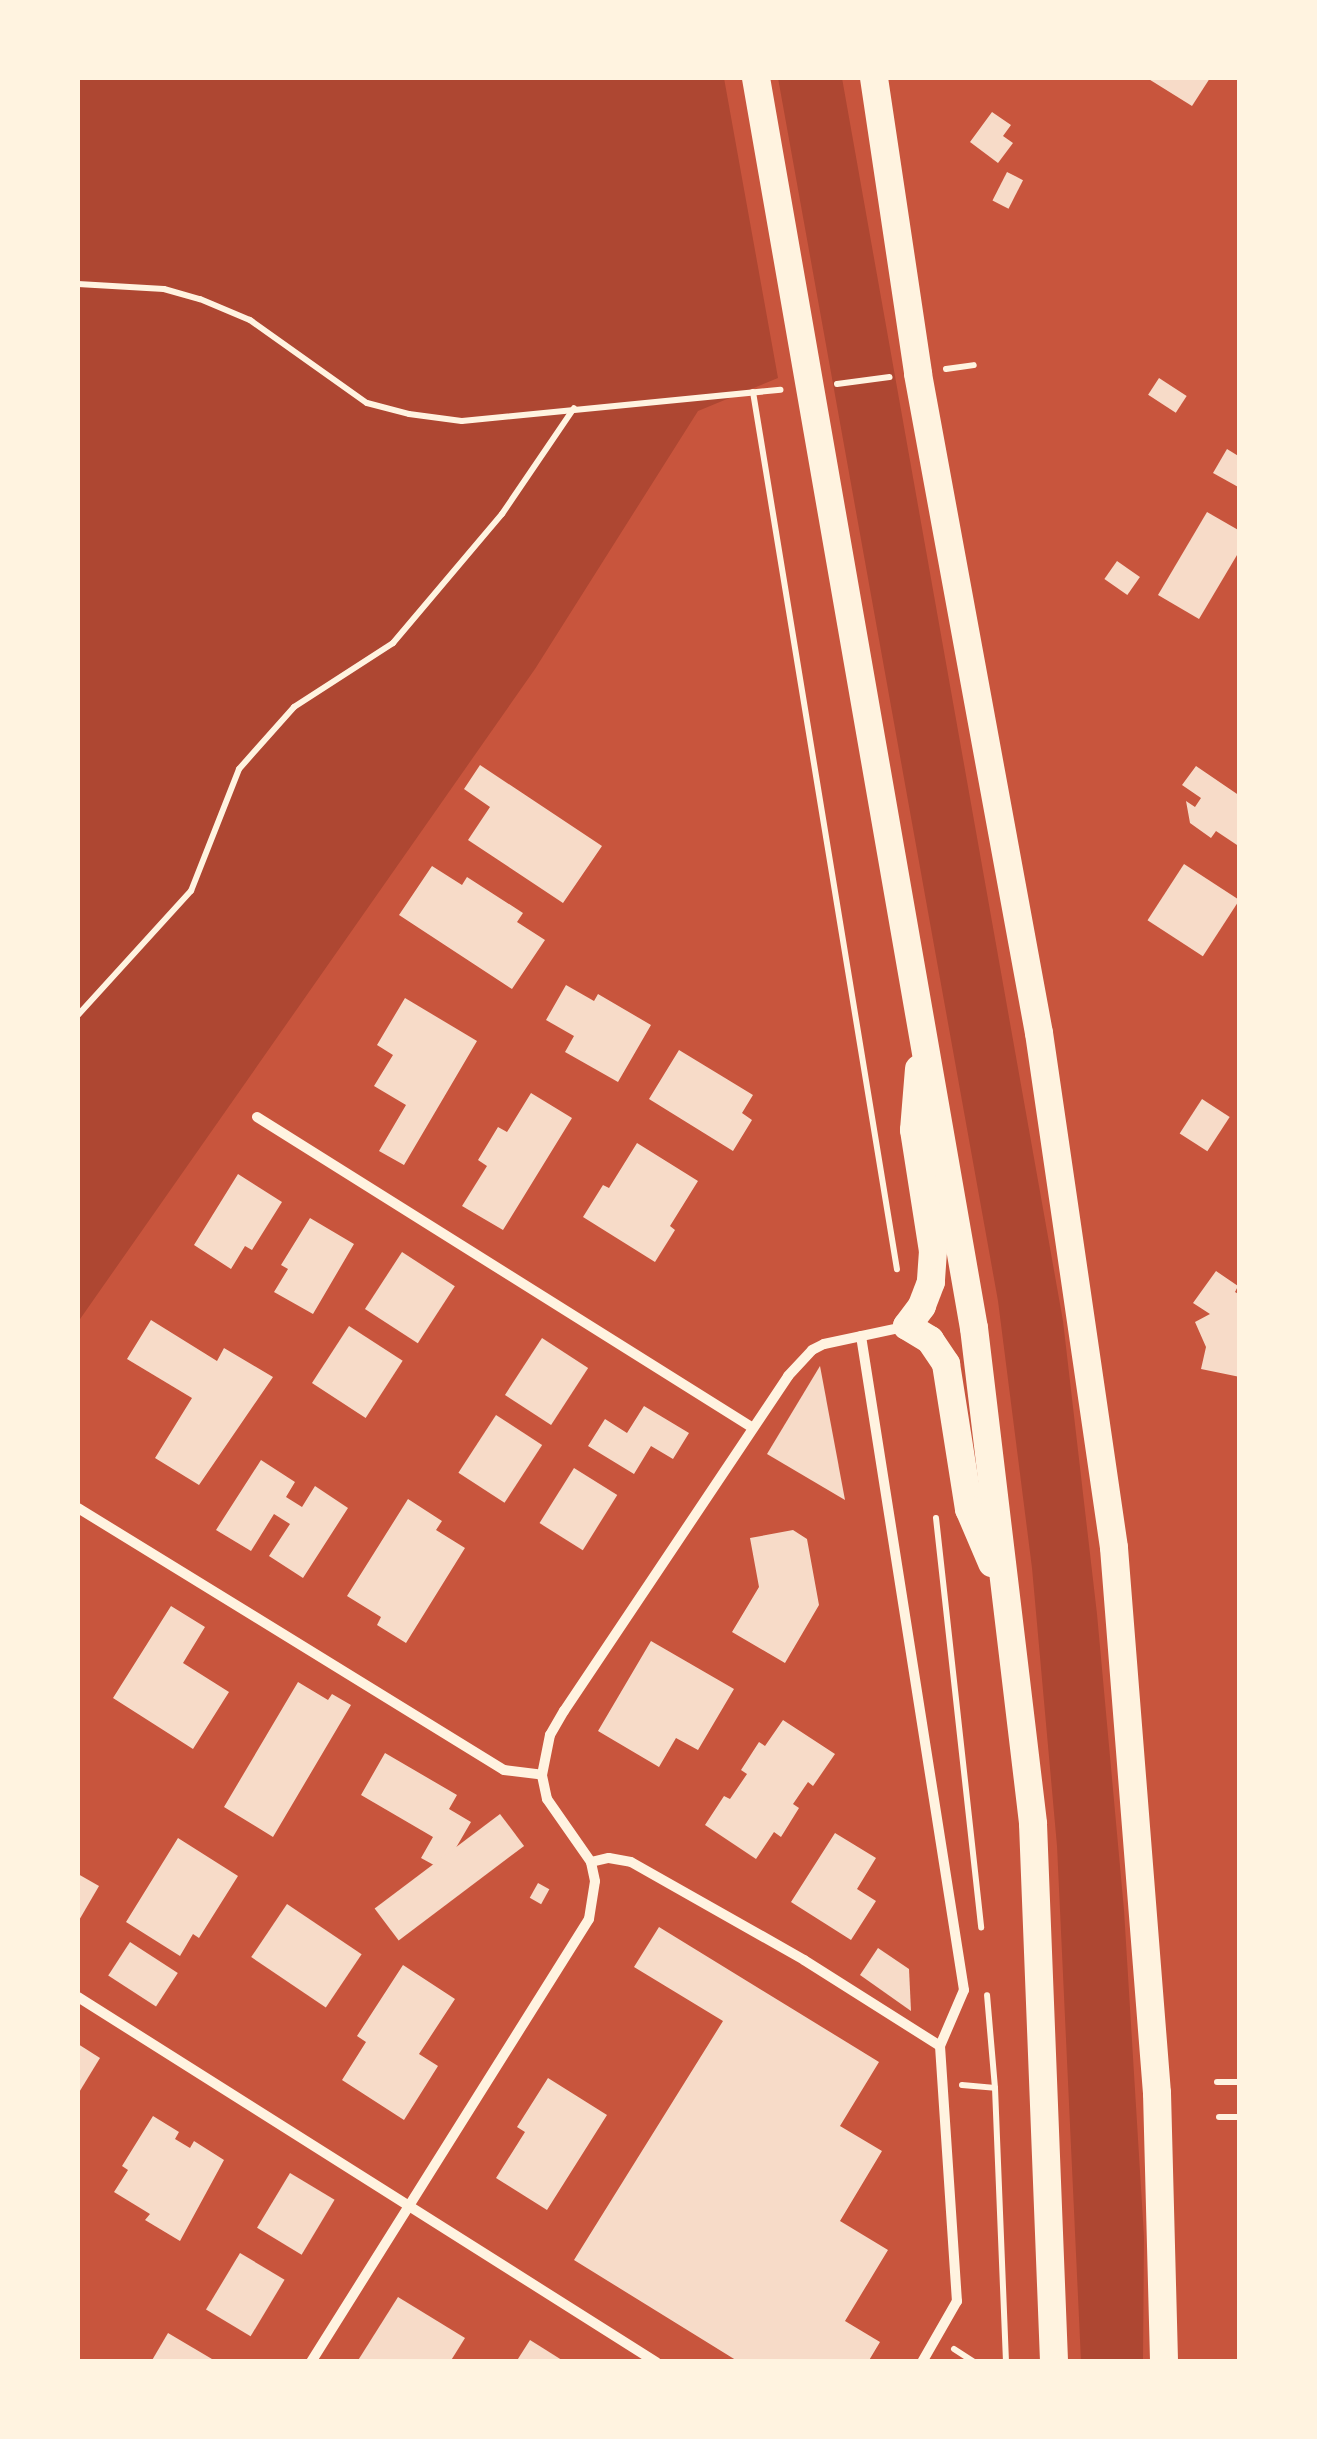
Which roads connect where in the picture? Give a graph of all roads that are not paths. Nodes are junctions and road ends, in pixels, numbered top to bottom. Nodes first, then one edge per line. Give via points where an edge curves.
1 (756, 78) edge
2 (874, 78) edge
3 (922, 1032) junction
4 (257, 1116) dead end
5 (907, 1326) junction
6 (862, 1336) junction
7 (754, 1428) junction
8 (78, 1508) edge
9 (1006, 1597) junction
10 (542, 1775) junction
11 (591, 1862) junction
12 (78, 1997) edge
13 (940, 2046) junction
14 (411, 2206) junction
15 (310, 2362) edge
16 (656, 2362) edge
17 (922, 2362) edge
18 (1054, 2362) edge
19 (1164, 2362) edge

1 - 3 highway
2 - 19 highway via 918,374 1042,1052 1114,1548 1158,2093
3 - 5 highway via 914,1130 932,1267 922,1306
3 - 9 highway via 974,1328
4 - 7 street
5 - 6 street
5 - 9 highway via 930,1340 946,1364 969,1509
6 - 7 street via 812,1350
6 - 13 street via 964,1990
7 - 10 street via 564,1711 550,1735
8 - 10 street via 504,1770
9 - 18 highway via 1033,1824
10 - 11 street via 547,1799
11 - 13 street via 631,1862
11 - 14 street via 589,1920
12 - 14 street
13 - 17 street via 957,2301
14 - 15 street
14 - 16 street

